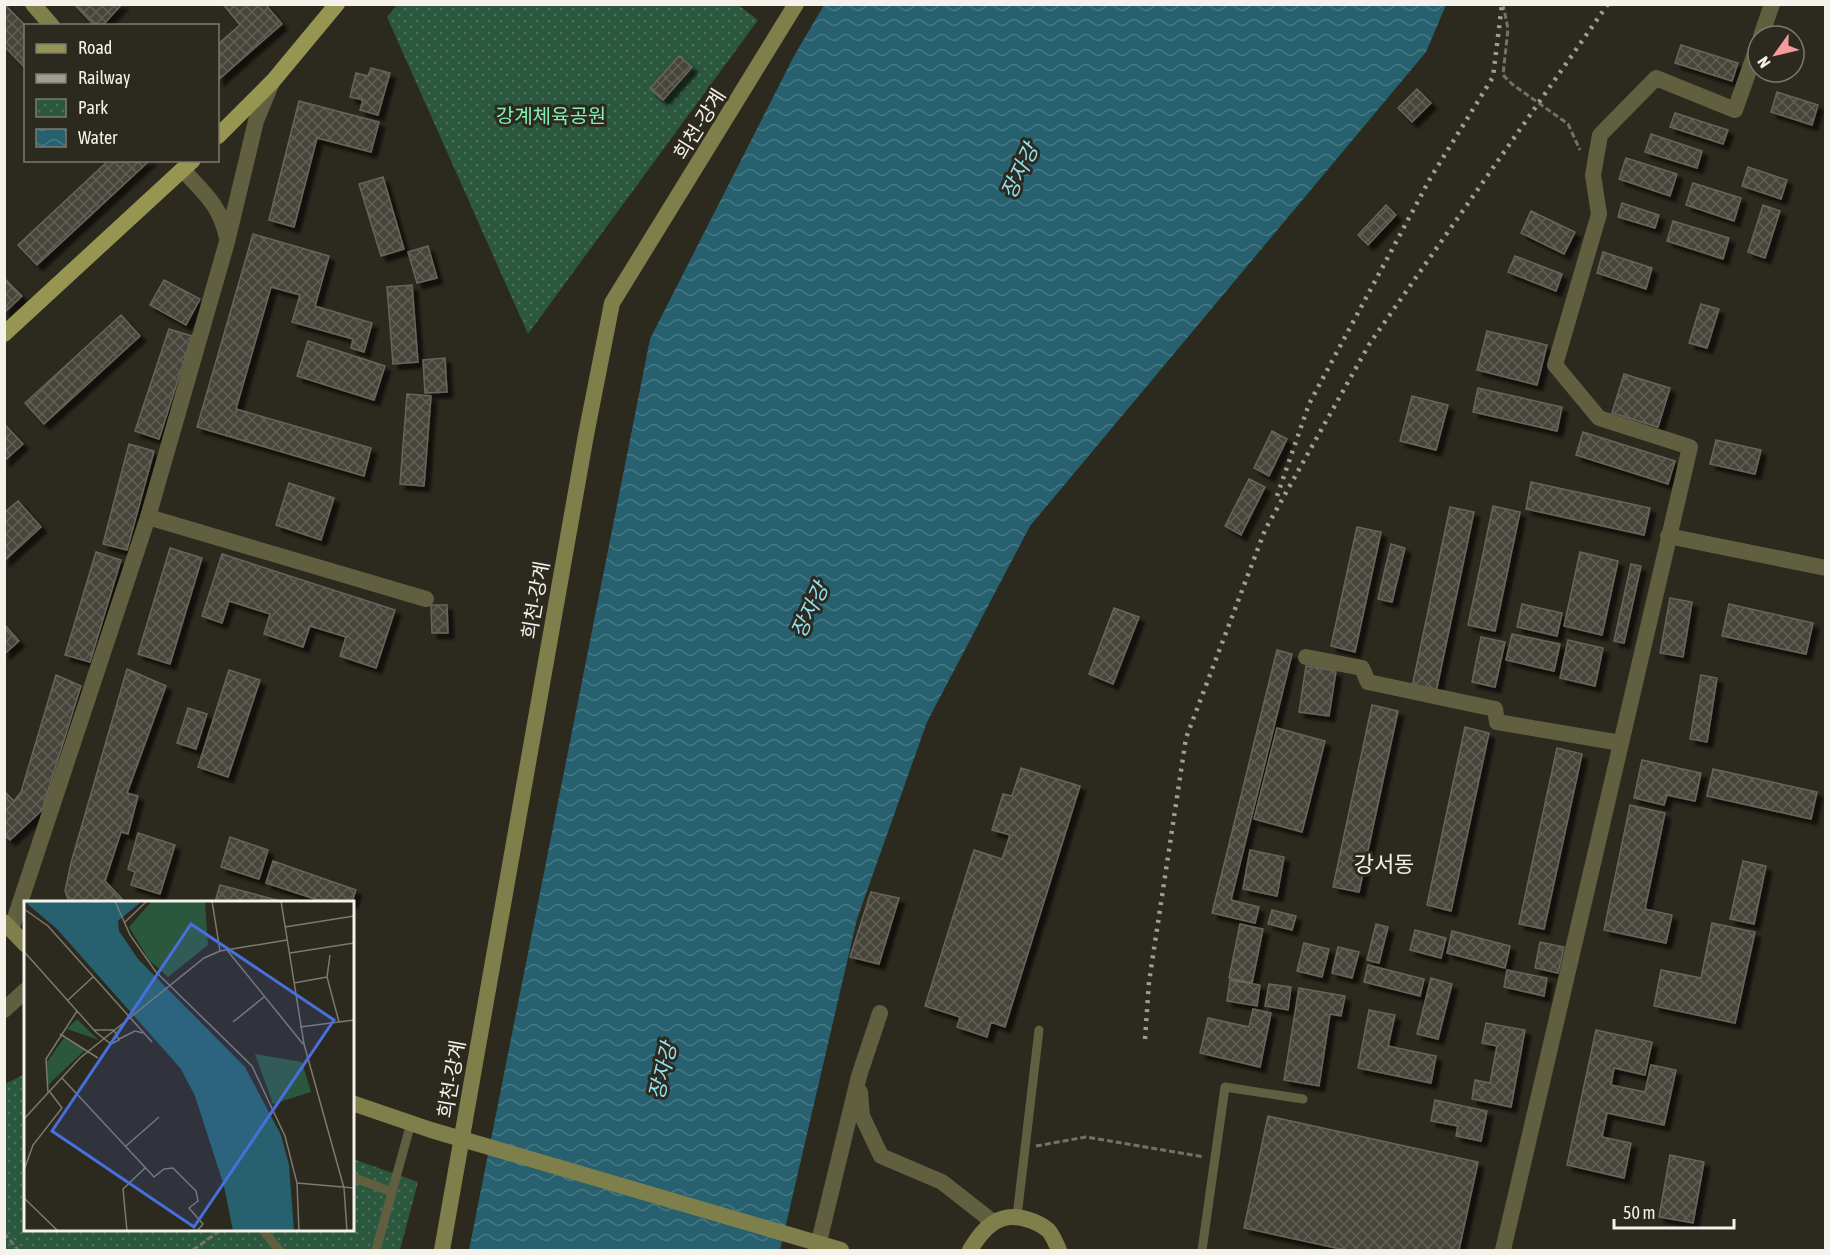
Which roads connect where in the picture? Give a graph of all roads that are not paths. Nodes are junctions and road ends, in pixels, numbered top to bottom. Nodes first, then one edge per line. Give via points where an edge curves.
1 (33, 4) edge
2 (337, 4) edge
3 (796, 4) edge
4 (1772, 4) edge
5 (50, 24) edge
6 (1765, 24) edge
7 (1746, 79) edge
8 (273, 81) junction
9 (219, 135) edge
10 (183, 164) edge
11 (227, 242) junction
12 (4, 334) edge
13 (148, 517) junction
14 (1668, 536) junction
15 (1826, 568) edge
16 (426, 599) dead end
17 (1306, 657) dead end
18 (1621, 743) junction
19 (8, 926) edge
20 (24, 943) edge
21 (24, 992) edge
22 (4, 1010) edge
23 (880, 1013) dead end
24 (1039, 1030) dead end
25 (859, 1076) junction
26 (1303, 1099) dead end
27 (354, 1104) edge
28 (411, 1123) junction
29 (354, 1178) edge
30 (392, 1192) junction
31 (1017, 1216) junction
32 (993, 1222) junction
33 (264, 1231) edge
34 (279, 1251) edge
35 (376, 1251) edge
36 (442, 1251) edge
37 (817, 1251) edge
38 (841, 1251) edge
39 (970, 1251) edge
40 (1059, 1251) edge
41 (1202, 1251) edge
42 (1503, 1251) edge

1 - 5 main road
2 - 8 main road
3 - 36 main road, 희천-강계 via 612,303
4 - 6 street
7 - 14 street via 1735,110 1656,78 1600,135 1593,176 1599,214 1555,365 1599,418 1690,447
8 - 9 main road
8 - 11 street via 256,121
10 - 11 street via 215,205
10 - 12 main road
11 - 13 street
13 - 16 street
13 - 19 street
14 - 15 street
14 - 18 street
17 - 18 street via 1362,668 1368,682 1495,709 1497,722
18 - 42 street
19 - 20 main road
21 - 22 street
23 - 25 street
24 - 31 lane
25 - 32 street via 862,1116 881,1156 942,1182
25 - 37 street
26 - 41 lane via 1225,1087
27 - 28 main road
28 - 30 lane
28 - 38 main road
29 - 30 lane
30 - 35 lane
31 - 32 main road
31 - 40 main road via 1049,1230
32 - 39 main road via 978,1236
33 - 34 lane

